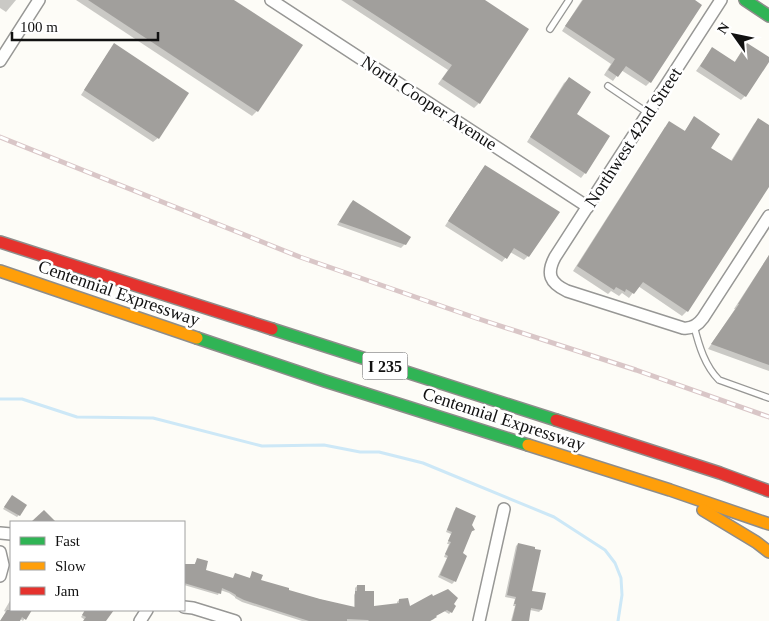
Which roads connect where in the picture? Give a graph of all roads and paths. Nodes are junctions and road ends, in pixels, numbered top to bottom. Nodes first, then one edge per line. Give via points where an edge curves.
1 (40, 0) edge
2 (271, 0) edge
3 (569, 0) edge
4 (745, 0) edge
5 (719, 1) edge
6 (769, 16) edge
7 (550, 29) dead end
8 (0, 61) edge
9 (608, 86) dead end
10 (648, 113) junction
11 (588, 207) junction
12 (769, 216) edge
13 (0, 242) edge
14 (0, 271) edge
15 (694, 326) junction
16 (769, 398) edge
17 (670, 490) junction
18 (769, 491) edge
19 (504, 509) dead end
20 (769, 524) edge
21 (0, 552) edge
22 (769, 552) edge
23 (5, 568) edge
24 (185, 607) edge
25 (235, 621) edge
26 (479, 621) edge

1 - 8 street
2 - 11 street, North Cooper Avenue
3 - 7 lane
4 - 6 main road via 759,6
5 - 10 street, Northwest 42nd Street
9 - 10 lane
10 - 11 street, Northwest 42nd Street
11 - 15 street, Northwest 42nd Street via 550,269 550,276 557,285 683,328
12 - 15 street via 700,323
13 - 18 main road, Centennial Expressway / I 235
14 - 17 main road, Centennial Expressway / I 235 via 326,381
15 - 16 lane via 704,356 719,380
17 - 20 main road, Centennial Expressway / I 235
17 - 22 main road
19 - 26 street
21 - 23 street
24 - 25 street

